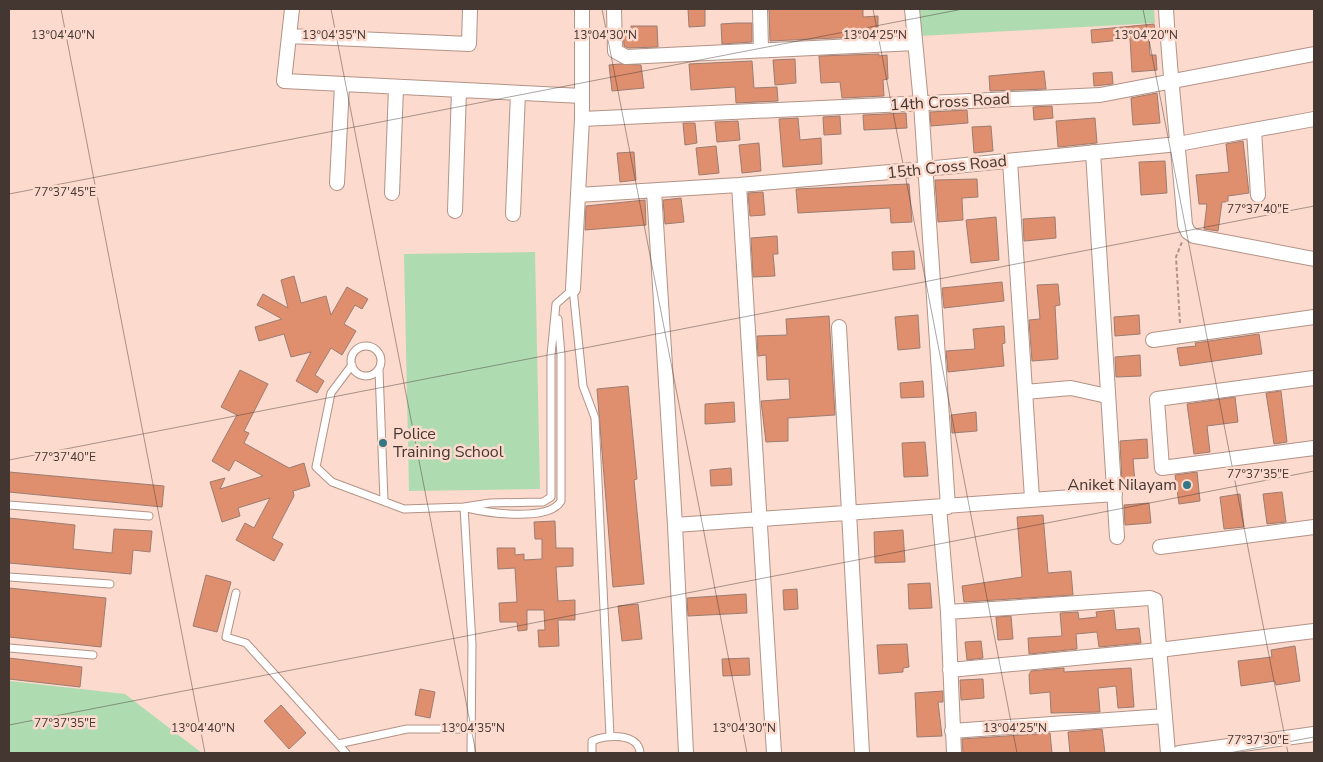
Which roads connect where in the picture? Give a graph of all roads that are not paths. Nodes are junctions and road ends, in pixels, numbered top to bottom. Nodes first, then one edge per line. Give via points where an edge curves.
1 (292, 9) edge
2 (470, 9) edge
3 (582, 9) edge
4 (614, 9) edge
5 (760, 9) edge
6 (912, 9) edge
7 (1169, 9) edge
8 (289, 36) junction
9 (915, 43) junction
10 (761, 49) junction
11 (1314, 54) edge
12 (1170, 81) junction
13 (342, 85) junction
14 (396, 88) junction
15 (459, 90) junction
16 (518, 93) junction
17 (582, 96) junction
18 (921, 103) junction
19 (1314, 118) edge
20 (582, 119) junction
21 (1254, 130) junction
22 (1178, 144) junction
23 (1093, 152) junction
24 (1010, 161) junction
25 (925, 169) junction
26 (337, 183) dead end
27 (739, 185) junction
28 (654, 191) junction
29 (392, 193) dead end
30 (1258, 195) dead end
31 (578, 196) junction
32 (455, 211) dead end
33 (513, 214) dead end
34 (1314, 259) edge
35 (573, 289) junction
36 (1314, 317) edge
37 (840, 327) dead end
38 (1153, 340) dead end
39 (352, 366) junction
40 (379, 370) junction
41 (1314, 378) edge
42 (1025, 392) junction
43 (1108, 396) junction
44 (1314, 448) edge
45 (1115, 494) junction
46 (1032, 498) junction
47 (384, 501) junction
48 (9, 505) edge
49 (464, 507) junction
50 (944, 507) junction
51 (848, 514) junction
52 (149, 516) dead end
53 (759, 519) junction
54 (675, 525) junction
55 (1314, 527) edge
56 (1117, 537) dead end
57 (1160, 547) dead end
58 (9, 577) edge
59 (110, 584) dead end
60 (236, 593) dead end
61 (948, 612) junction
62 (1314, 631) edge
63 (9, 648) edge
64 (1159, 650) junction
65 (93, 655) dead end
66 (950, 670) junction
67 (1165, 716) junction
68 (471, 729) junction
69 (952, 731) junction
70 (1314, 734) edge
71 (610, 736) junction
72 (338, 744) junction
73 (346, 753) edge
74 (471, 753) edge
75 (592, 753) edge
76 (640, 753) edge
77 (686, 753) edge
78 (774, 753) edge
79 (862, 753) edge
80 (954, 753) edge
81 (1168, 753) edge
82 (1179, 753) edge

1 - 8 street
2 - 8 street via 469,44
3 - 17 street
4 - 10 street via 615,51 626,57
5 - 10 street
6 - 9 street
7 - 12 street
8 - 13 street via 284,81
9 - 10 street
9 - 18 street
11 - 12 street, 14th Cross Road
12 - 18 street, 14th Cross Road via 1100,95
12 - 22 street
13 - 14 street
13 - 26 street
14 - 15 street
14 - 29 street
15 - 16 street
15 - 32 street
16 - 17 street
16 - 33 street
17 - 20 street
18 - 20 street, 14th Cross Road
18 - 25 street
19 - 21 street, 15th Cross Road
20 - 31 street
21 - 22 street, 15th Cross Road
21 - 30 street
22 - 23 street, 15th Cross Road
22 - 34 street via 1188,232 1194,236
23 - 24 street, 15th Cross Road
23 - 43 street
24 - 25 street, 15th Cross Road
24 - 42 street
25 - 27 street, 15th Cross Road
25 - 50 street
27 - 28 street, 15th Cross Road
27 - 53 street
28 - 31 street, 15th Cross Road
28 - 54 street
31 - 35 street
35 - 49 lane via 556,304 561,355 561,501 555,509 545,512 489,514
35 - 71 lane via 583,386 595,418
36 - 38 street
37 - 51 street
39 - 40 lane via 366,377
39 - 40 lane via 355,351 369,346 381,356
39 - 47 lane via 331,393 316,468 332,482
40 - 47 lane
41 - 44 street via 1157,398 1162,468
42 - 43 street via 1071,388
42 - 46 street
43 - 45 street
45 - 46 street
45 - 56 street
46 - 50 street
47 - 49 lane via 404,509
48 - 52 lane
49 - 68 lane via 472,644
50 - 51 street
50 - 61 street
51 - 53 street
51 - 79 street
53 - 54 street
53 - 78 street
54 - 77 street
55 - 57 street
58 - 59 lane
60 - 72 lane via 226,638 246,643
61 - 64 street via 1150,598 1155,600
61 - 66 street
62 - 64 street
63 - 65 lane
64 - 66 street
64 - 67 street
66 - 69 street
67 - 69 street
67 - 81 street
68 - 72 lane via 407,729
68 - 74 lane
69 - 80 street
70 - 82 street
71 - 75 lane via 592,741
71 - 76 lane via 636,742
72 - 73 lane

